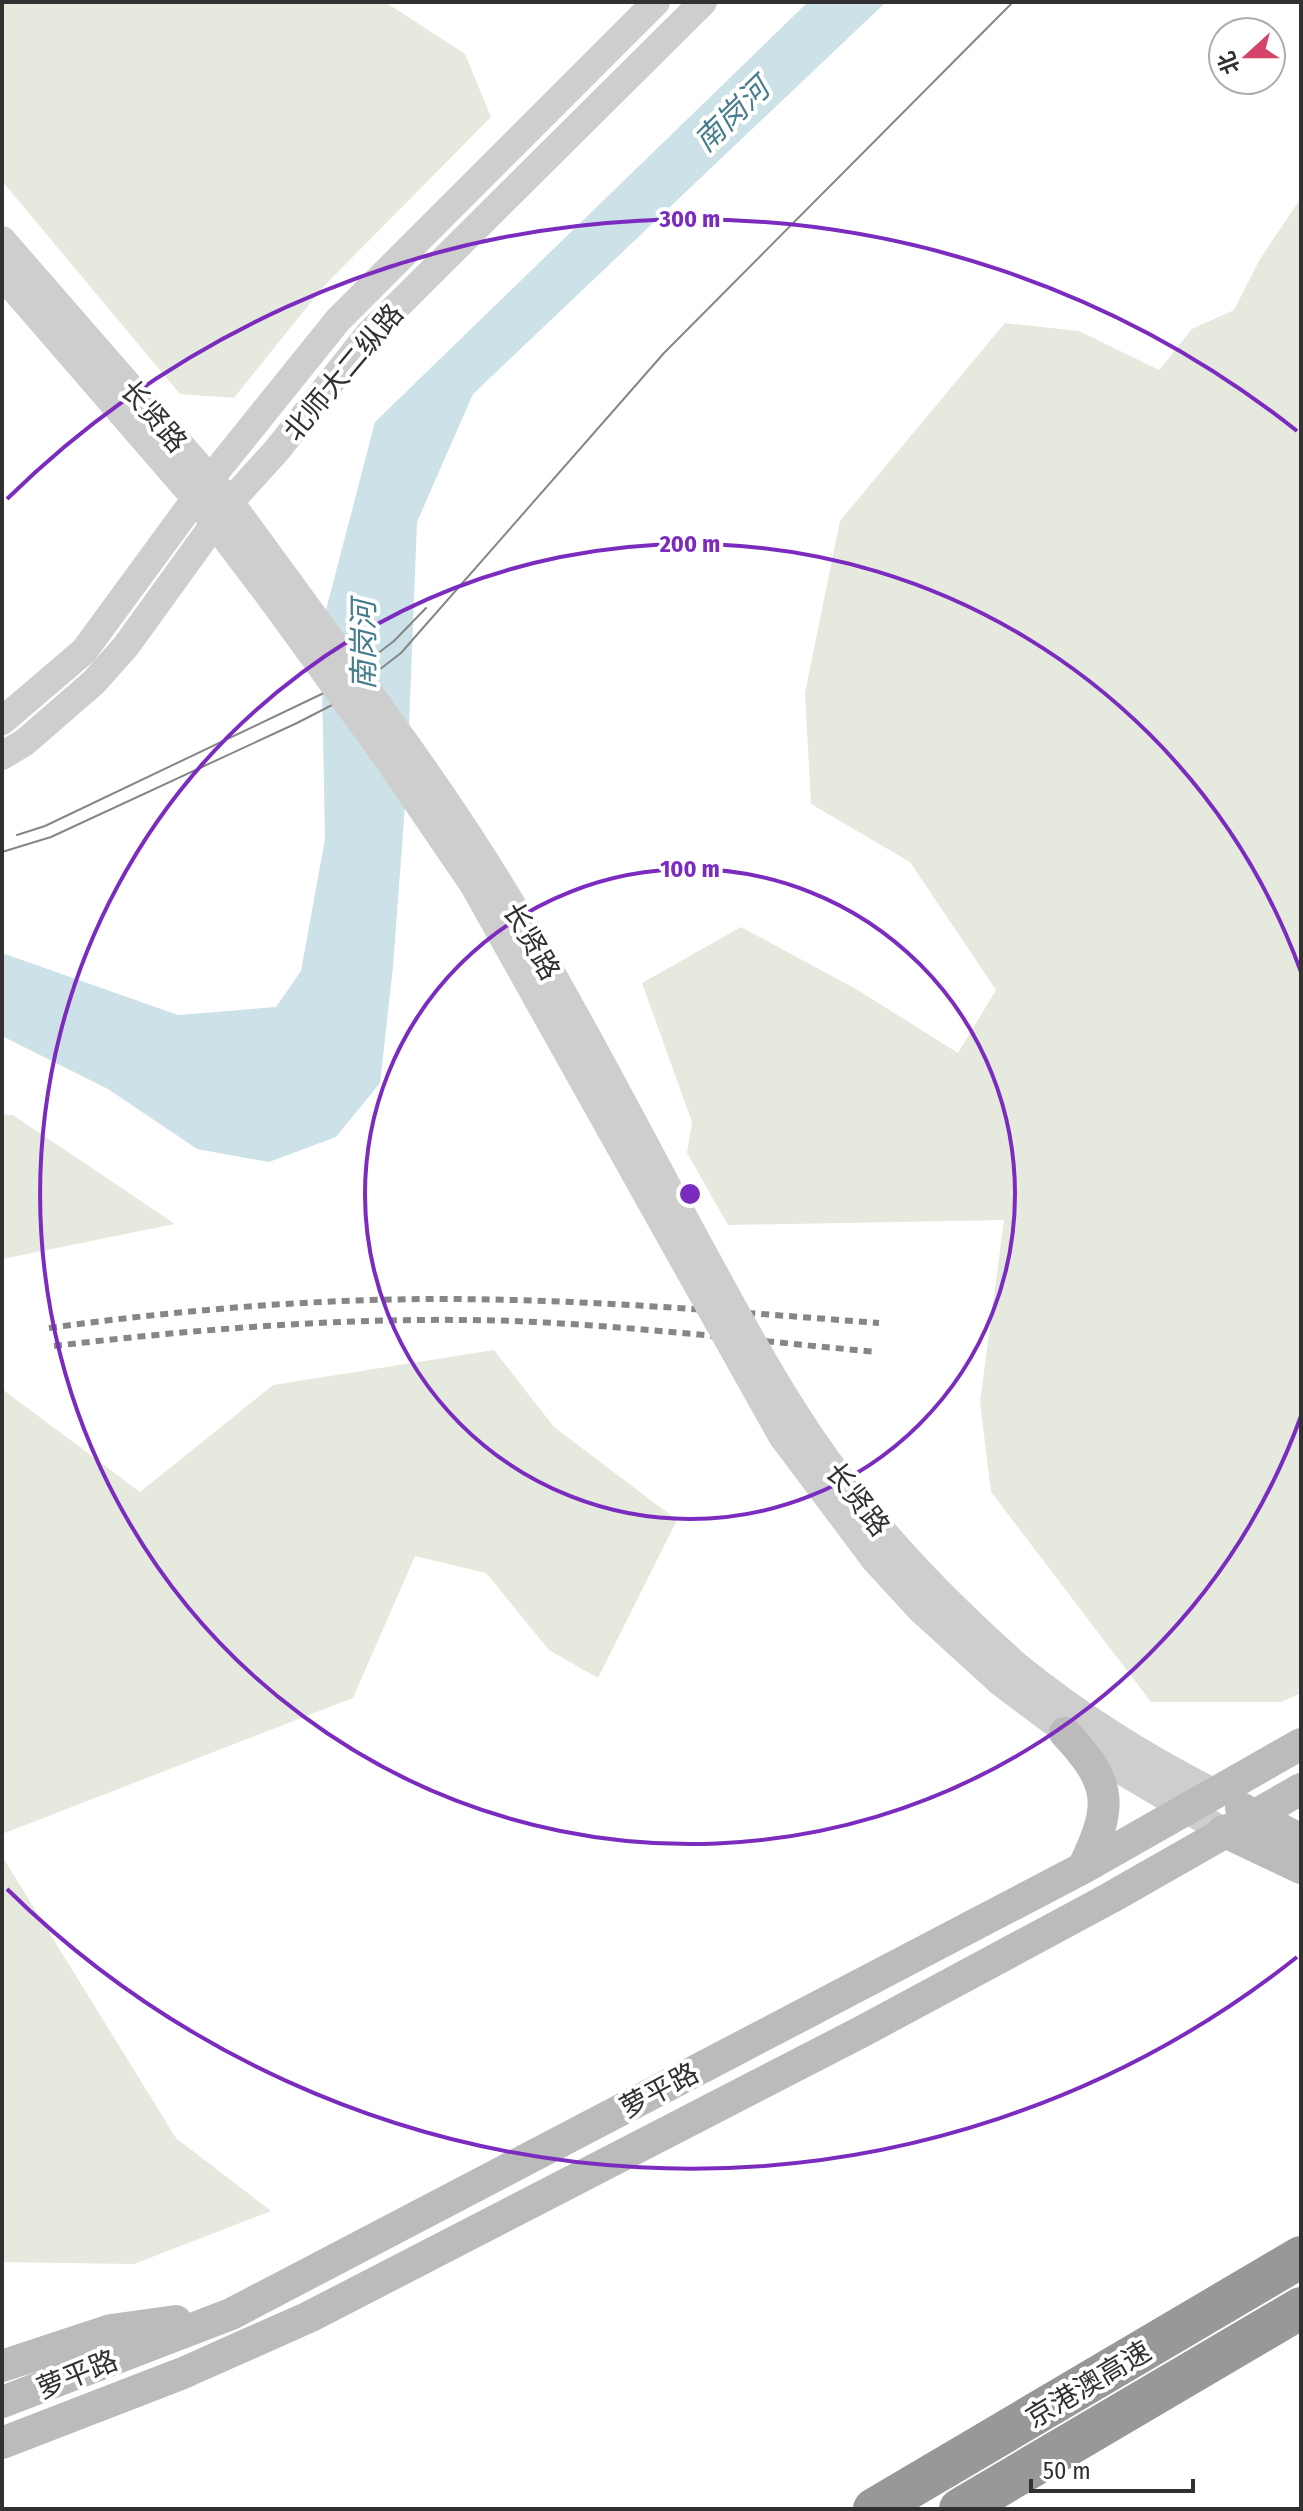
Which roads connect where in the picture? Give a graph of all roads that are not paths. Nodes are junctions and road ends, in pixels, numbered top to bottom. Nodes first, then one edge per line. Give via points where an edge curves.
1 (656, 2) edge
2 (703, 2) edge
3 (2, 240) edge
4 (2, 275) edge
5 (203, 489) junction
6 (223, 514) junction
7 (2, 721) edge
8 (2, 756) edge
9 (1009, 1674) junction
10 (1065, 1733) junction
11 (1301, 1744) edge
12 (1301, 1789) edge
13 (1217, 1794) junction
14 (1187, 1811) junction
15 (1253, 1815) junction
16 (1223, 1831) junction
17 (1301, 1840) edge
18 (1083, 1868) junction
19 (1301, 1868) edge
20 (1301, 2257) edge
21 (1301, 2308) edge
22 (231, 2314) junction
23 (2, 2366) edge
24 (2, 2402) edge
25 (2, 2443) edge
26 (874, 2509) edge
27 (960, 2509) edge

1 - 5 street, 北师大二纵路 via 338,320
2 - 6 street, 北师大二纵路 via 369,334
3 - 5 street, 长贤路
4 - 5 street, 长贤路
5 - 6 street, 长贤路
5 - 7 street, 北师大二纵路 via 84,651
6 - 8 street, 北师大二纵路 via 94,682
6 - 9 street, 长贤路, bridge via 419,760 490,868 756,1351 812,1439 921,1576
9 - 10 street
9 - 13 street via 1145,1758
10 - 14 street
10 - 18 main road via 1096,1769 1106,1803
11 - 13 main road, 萝平路
12 - 15 main road, 萝平路
13 - 14 main road, 萝平路
13 - 15 main road
14 - 16 street
14 - 18 main road, 萝平路
15 - 16 main road, 萝平路
15 - 17 main road
16 - 19 main road
16 - 25 main road, 萝平路 via 861,2032 309,2317
18 - 22 main road, 萝平路
20 - 26 highway, 京港澳高速
21 - 27 highway, 京港澳高速
22 - 23 main road via 111,2330
22 - 24 main road, 萝平路

